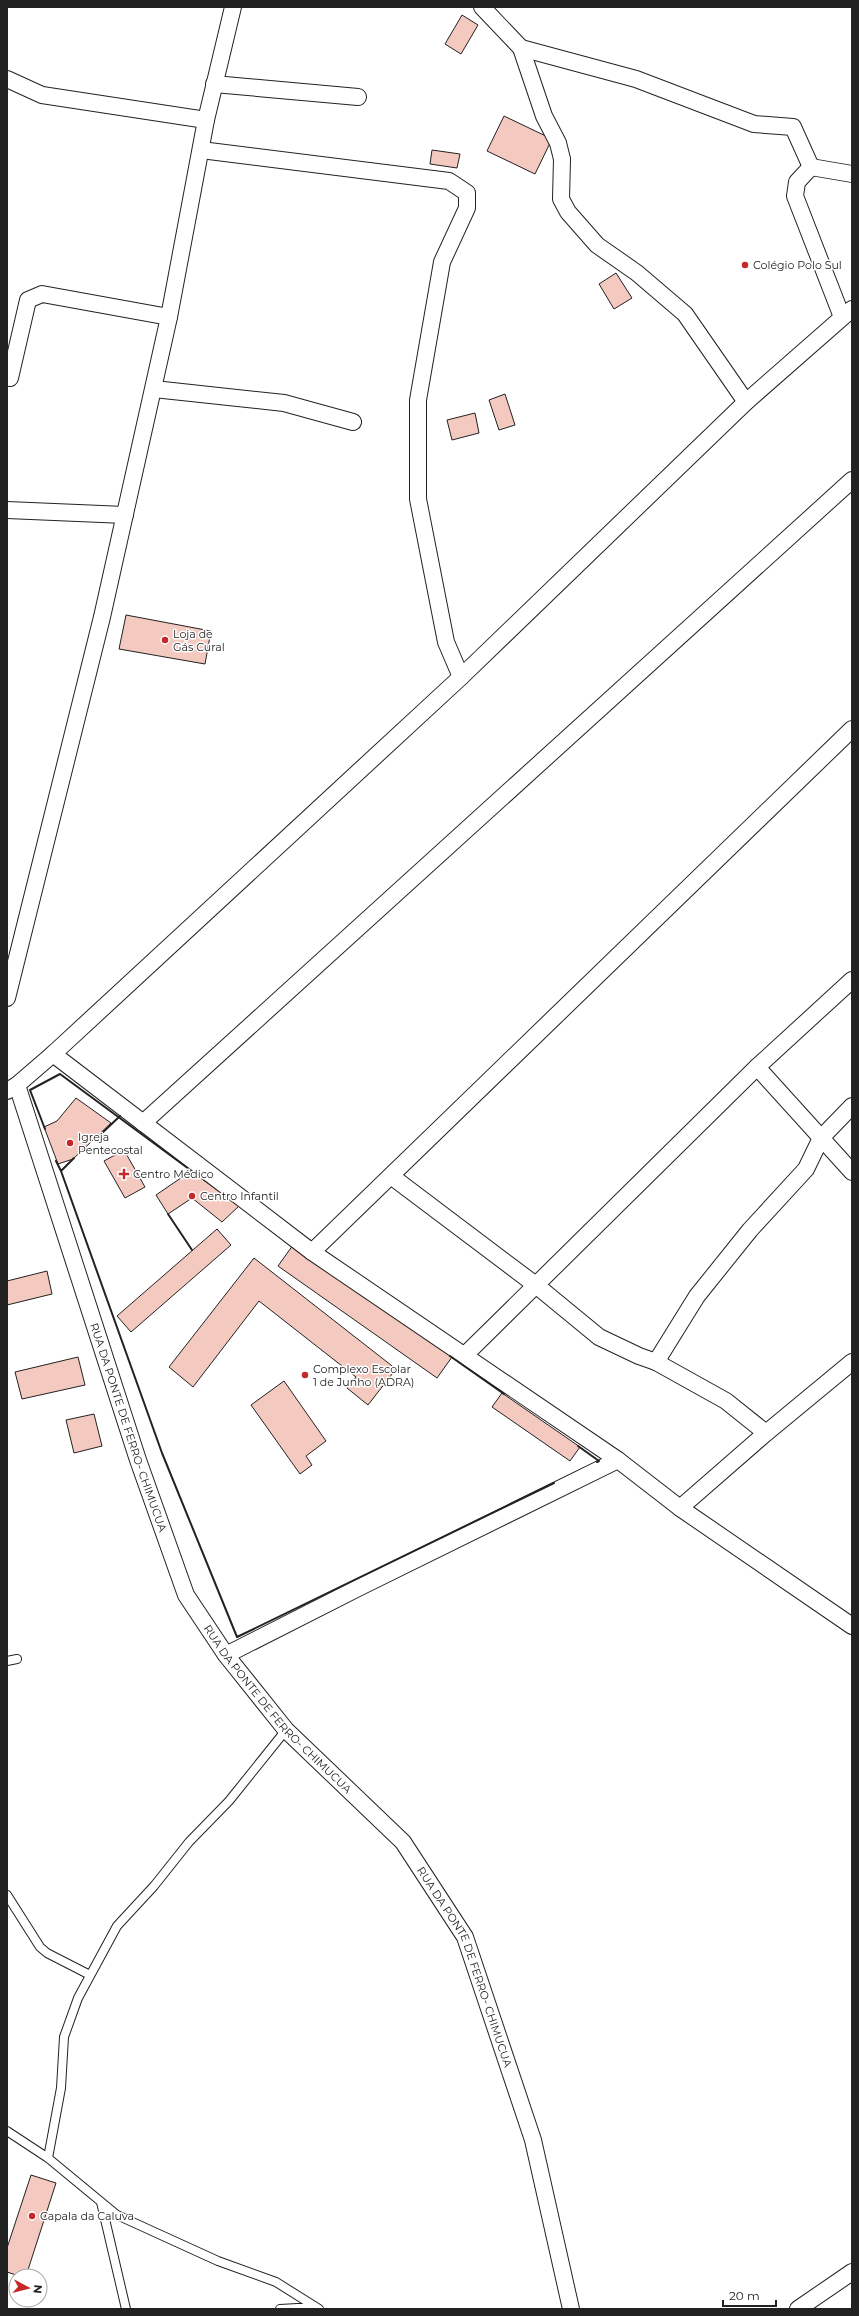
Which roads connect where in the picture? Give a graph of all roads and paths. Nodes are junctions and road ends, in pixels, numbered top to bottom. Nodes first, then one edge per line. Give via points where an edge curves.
1 (233, 7) edge
2 (482, 7) edge
3 (521, 48) junction
4 (7, 79) edge
5 (214, 84) junction
6 (358, 98) dead end
7 (206, 120) junction
8 (201, 150) junction
9 (811, 167) junction
10 (852, 174) edge
11 (847, 313) edge
12 (170, 317) junction
13 (10, 378) dead end
14 (154, 389) junction
15 (746, 402) junction
16 (353, 422) dead end
17 (852, 480) edge
18 (7, 510) edge
19 (125, 515) junction
20 (461, 677) junction
21 (852, 729) edge
22 (852, 980) edge
23 (7, 998) edge
24 (53, 1054) junction
25 (757, 1067) junction
26 (12, 1088) edge
27 (852, 1106) edge
28 (143, 1123) junction
29 (822, 1138) junction
30 (852, 1172) edge
31 (391, 1176) junction
32 (312, 1252) junction
33 (537, 1286) junction
34 (465, 1355) junction
35 (656, 1362) junction
36 (852, 1362) edge
37 (766, 1433) junction
38 (618, 1460) junction
39 (680, 1508) junction
40 (852, 1626) edge
41 (226, 1655) junction
42 (17, 1659) dead end
43 (7, 1661) edge
44 (286, 1730) junction
45 (7, 1895) edge
46 (90, 1975) junction
47 (7, 2131) edge
48 (48, 2158) junction
49 (101, 2202) junction
50 (852, 2272) edge
51 (317, 2308) edge
52 (126, 2309) edge
53 (280, 2309) edge
54 (571, 2309) edge
55 (798, 2309) edge

1 - 5 street
2 - 3 street
3 - 9 street via 636,79 754,124 792,127
3 - 15 street via 544,116 558,143 562,159 562,199 568,212 597,245 637,273 685,314
4 - 7 street via 42,96
5 - 6 street
5 - 7 street
7 - 8 street
8 - 12 street
8 - 20 street via 449,181 467,193 467,208 442,262 418,400 418,499 446,642
9 - 10 street
9 - 11 street via 797,182 795,196
11 - 15 street
12 - 13 street via 42,294 28,300
12 - 14 street
14 - 16 street via 284,403
14 - 19 street
15 - 20 street
17 - 28 street
18 - 19 street
19 - 23 street
20 - 24 street
21 - 31 street
22 - 25 street
24 - 26 street
24 - 28 street
25 - 29 street
25 - 33 street
26 - 41 street, RUA DA PONTE DE FERRO- CHIMUCUA via 186,1595
27 - 29 street
28 - 32 street
29 - 30 street
29 - 35 street via 806,1169 750,1230 697,1296
31 - 32 street
31 - 33 street
32 - 34 street
33 - 34 street
33 - 35 street via 599,1337
34 - 38 street
35 - 37 street via 726,1401
36 - 37 street
37 - 39 street
38 - 39 street
38 - 41 street
39 - 40 street
41 - 44 street, RUA DA PONTE DE FERRO- CHIMUCUA
42 - 43 lane
44 - 46 lane via 245,1783 189,1842 154,1886 117,1926
44 - 54 street, RUA DA PONTE DE FERRO- CHIMUCUA via 403,1842 465,1937 533,2140
45 - 46 lane via 40,1947
46 - 48 lane via 78,1998 64,2037 61,2088
47 - 48 lane
48 - 49 lane
49 - 51 lane via 117,2214 218,2261 276,2282
49 - 52 lane
50 - 55 street
51 - 53 lane

